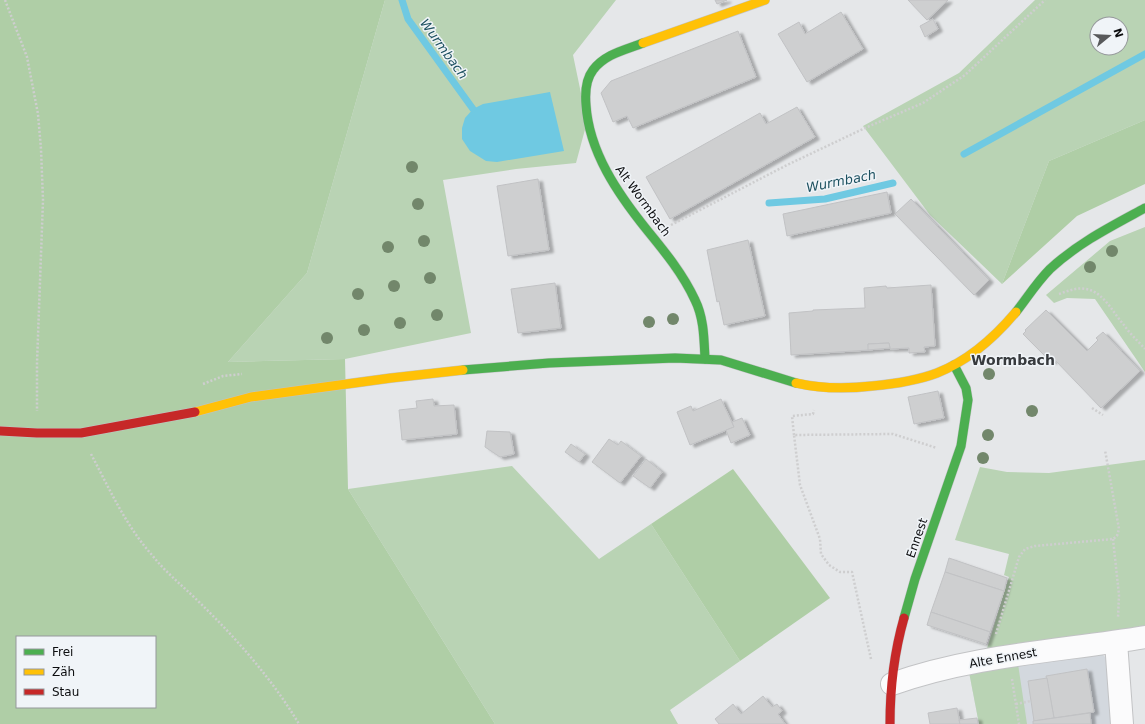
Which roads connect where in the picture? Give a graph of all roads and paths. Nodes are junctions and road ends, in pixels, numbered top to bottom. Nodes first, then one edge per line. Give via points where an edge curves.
1 (5, 0) edge
2 (765, 0) edge
3 (1045, 0) edge
4 (1145, 208) edge
5 (651, 235) junction
6 (1056, 295) dead end
7 (1145, 349) edge
8 (705, 359) junction
9 (954, 365) junction
10 (1092, 408) dead end
11 (814, 414) dead end
12 (1103, 415) dead end
13 (0, 431) edge
14 (37, 433) junction
15 (81, 433) junction
16 (794, 435) junction
17 (1105, 450) dead end
18 (958, 456) junction
19 (1113, 539) junction
20 (1145, 637) edge
21 (1116, 642) junction
22 (999, 658) junction
23 (871, 661) dead end
24 (892, 684) junction
25 (1031, 701) dead end
26 (1016, 704) junction
27 (299, 724) edge
28 (890, 724) edge
29 (1018, 724) edge
30 (1122, 724) edge

1 - 14 path via 27,57 38,114 41,149 43,200
2 - 5 street, Alt Wormbach via 612,54 589,76 585,93 586,110 594,145 616,188
3 - 5 path via 966,75 923,103 787,165
4 - 9 street via 1074,248 1049,271 1006,323
5 - 8 street, Alt Wormbach via 668,255 696,300 702,322
6 - 7 path via 1075,289 1093,291 1101,296
8 - 9 street via 721,360 815,387 841,388 916,379
8 - 15 street via 549,363 391,378 251,397 187,414
9 - 18 street, Ennest via 966,388 968,400
10 - 12 path
11 - 16 path via 792,416
13 - 14 street
14 - 15 street
15 - 27 path via 127,521 151,554 253,658
16 - 18 path via 893,434
16 - 23 path via 800,485 820,539 821,554 828,565 840,572 852,572
17 - 19 path via 1119,529
18 - 24 street, Ennest via 915,579 900,632
19 - 21 path via 1119,594
19 - 22 path via 1025,549 1019,557
20 - 21 street, Alte Ennest
21 - 22 street, Alte Ennest
21 - 30 street
22 - 24 street, Alte Ennest
22 - 26 path
24 - 28 street, Ennest
25 - 26 path
26 - 29 path

